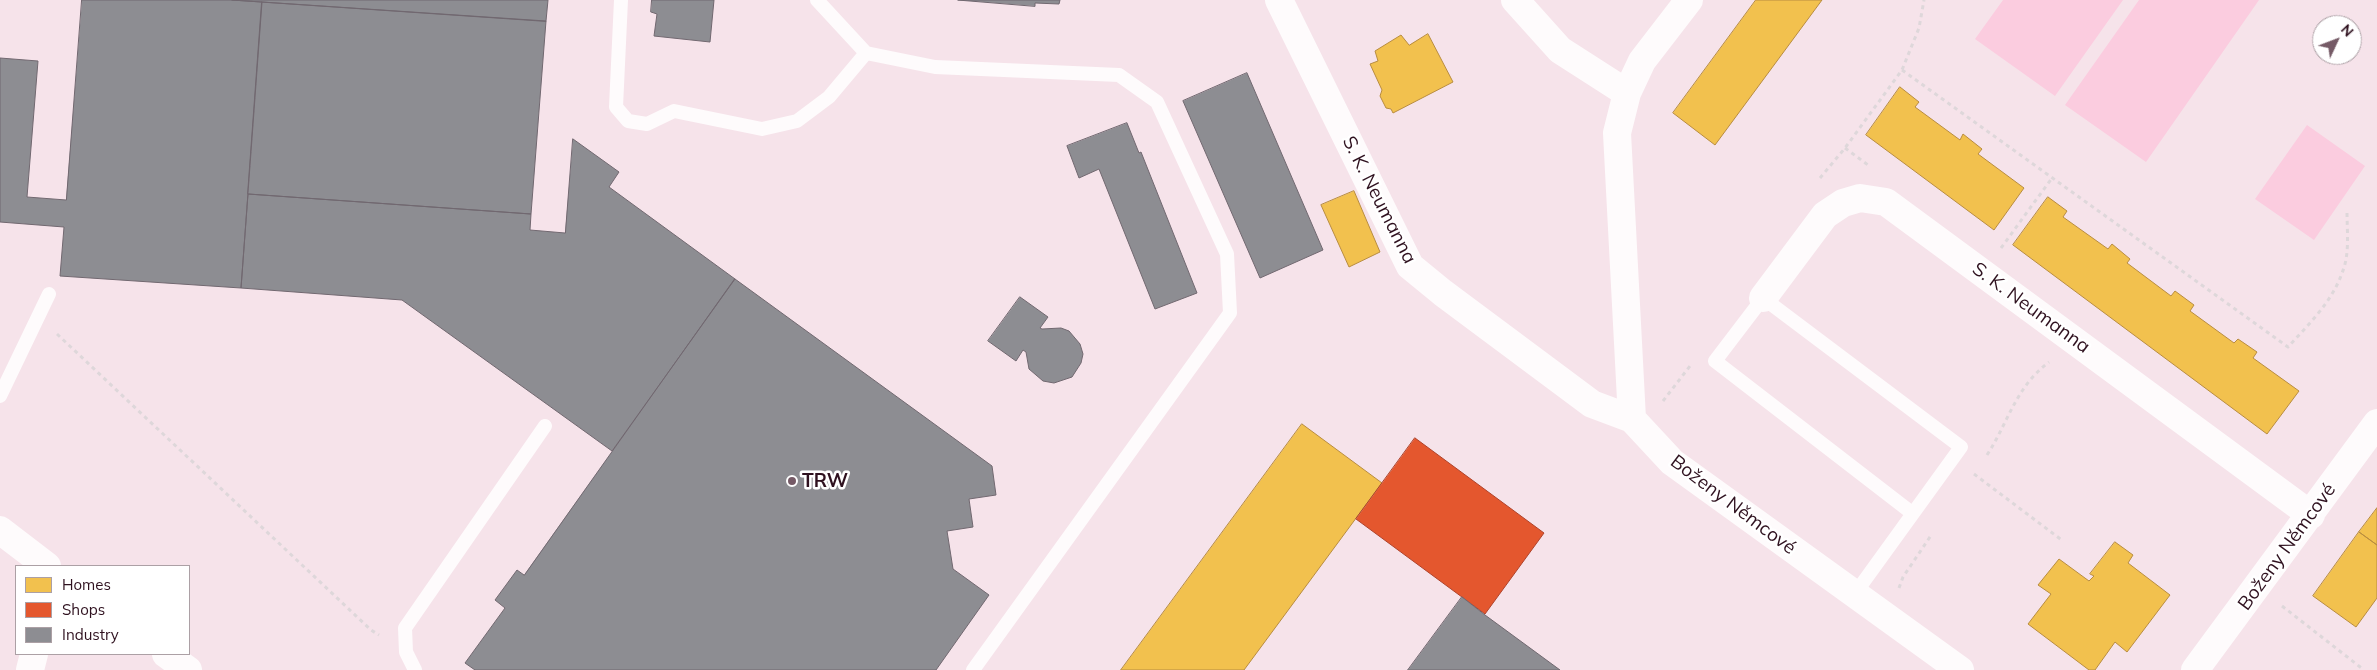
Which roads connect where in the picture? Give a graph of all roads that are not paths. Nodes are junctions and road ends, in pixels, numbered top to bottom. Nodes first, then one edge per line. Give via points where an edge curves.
1 (621, 0) edge
2 (817, 0) edge
3 (1279, 0) edge
4 (1516, 0) edge
5 (1689, 0) edge
6 (866, 53) junction
7 (1627, 93) junction
8 (49, 294) dead end
9 (1763, 298) junction
10 (0, 396) edge
11 (1632, 419) junction
12 (2377, 423) edge
13 (545, 426) dead end
14 (1912, 513) junction
15 (2311, 515) junction
16 (0, 530) edge
17 (46, 565) edge
18 (1854, 595) junction
19 (34, 655) edge
20 (167, 655) edge
21 (1944, 666) edge
22 (30, 670) edge
23 (188, 670) edge
24 (415, 670) edge
25 (973, 670) edge
26 (2195, 670) edge

1 - 6 lane via 616,107 628,121 647,124 674,111 762,129 797,121 829,97
2 - 6 lane
3 - 11 street, S. K. Neumanna via 1410,266 1592,404
4 - 7 street via 1560,50
5 - 7 street via 1642,61
6 - 25 lane via 935,68 1119,75 1158,102 1227,254 1230,313
7 - 11 street via 1617,133
8 - 10 lane
9 - 14 lane via 1715,361
9 - 14 lane via 1960,448
9 - 15 street, S. K. Neumanna via 1825,215 1860,198 1886,202
11 - 18 street, Boženy Němcové via 1672,462
12 - 15 street, Boženy Němcové
13 - 24 lane via 405,628 406,652
14 - 18 lane
15 - 26 street, Boženy Němcové
16 - 17 street
18 - 21 street, Boženy Němcové
19 - 22 street
20 - 23 street

